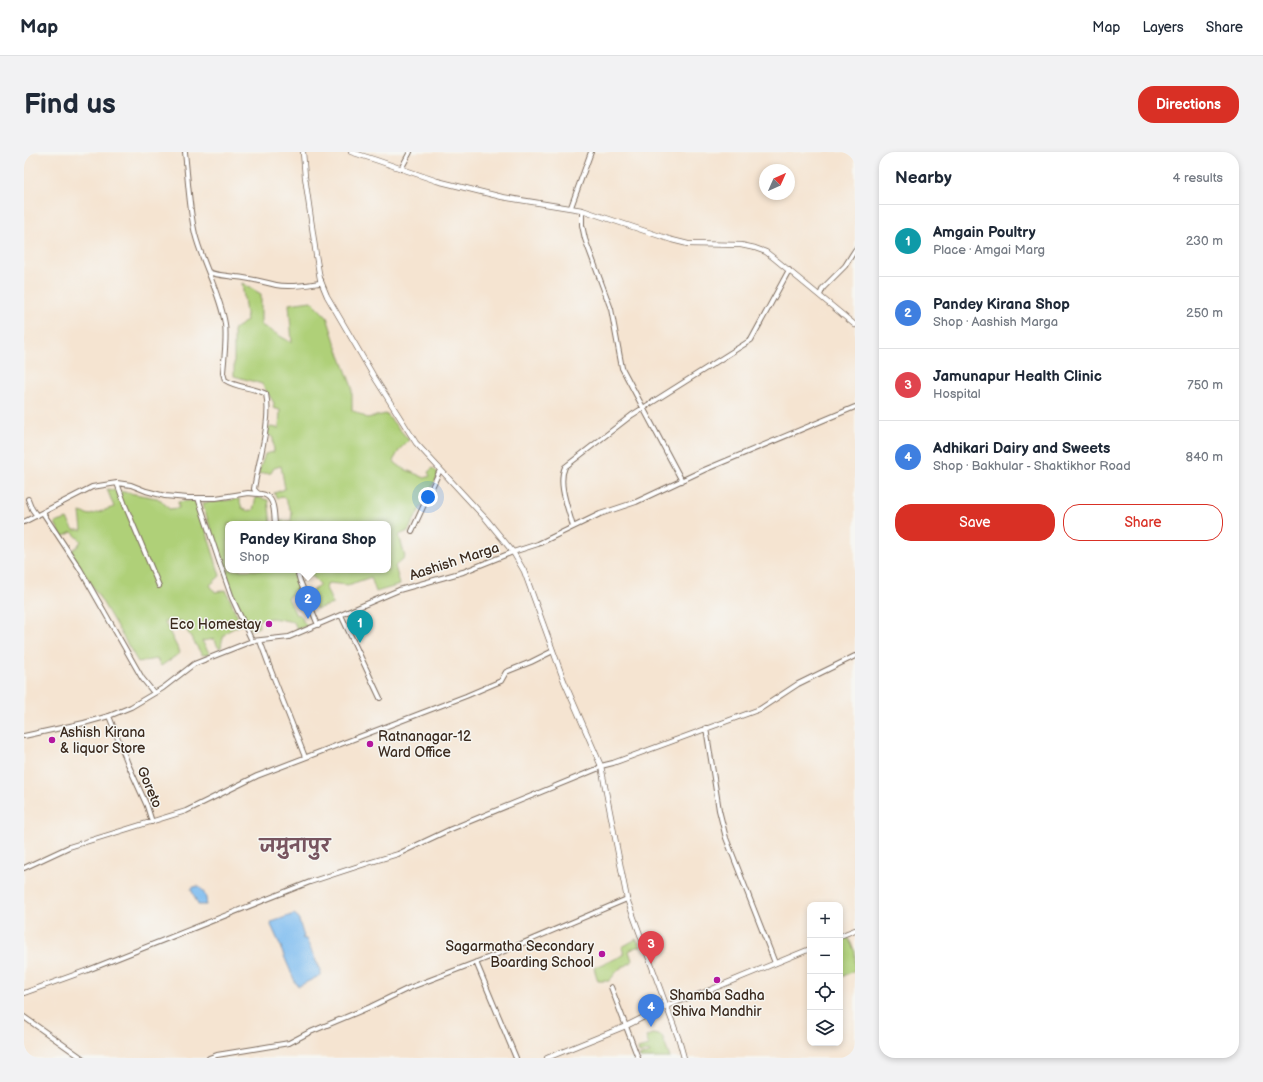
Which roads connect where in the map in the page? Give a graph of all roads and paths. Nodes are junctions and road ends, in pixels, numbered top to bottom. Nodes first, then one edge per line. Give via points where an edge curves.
1 (185, 152) edge
2 (303, 152) edge
3 (351, 152) edge
4 (410, 152) edge
5 (591, 152) edge
6 (401, 169) junction
7 (572, 207) junction
8 (582, 210) junction
9 (855, 250) edge
10 (789, 270) junction
11 (209, 272) junction
12 (321, 280) junction
13 (820, 295) junction
14 (855, 325) edge
15 (855, 407) edge
16 (642, 409) junction
17 (440, 470) junction
18 (682, 481) junction
19 (117, 483) junction
20 (258, 494) junction
21 (198, 498) junction
22 (28, 499) dead end
23 (43, 513) junction
24 (37, 516) junction
25 (275, 521) edge
26 (24, 522) edge
27 (573, 527) junction
28 (412, 531) dead end
29 (513, 552) junction
30 (298, 573) edge
31 (159, 586) dead end
32 (341, 615) junction
33 (318, 625) junction
34 (252, 641) junction
35 (260, 641) junction
36 (553, 651) junction
37 (855, 656) edge
38 (154, 693) junction
39 (380, 698) dead end
40 (110, 716) junction
41 (706, 728) junction
42 (24, 736) edge
43 (305, 757) junction
44 (601, 766) junction
45 (152, 822) junction
46 (24, 868) edge
47 (627, 899) junction
48 (855, 930) edge
49 (843, 935) edge
50 (807, 949) edge
51 (476, 962) junction
52 (775, 963) junction
53 (611, 987) dead end
54 (24, 993) edge
55 (666, 1006) junction
56 (24, 1017) edge
57 (626, 1026) junction
58 (82, 1058) edge
59 (209, 1058) edge
60 (516, 1058) edge
61 (547, 1058) edge
62 (638, 1058) edge
63 (684, 1058) edge

1 - 11 street via 195,233
2 - 12 street
3 - 6 street
4 - 6 street
5 - 7 street
6 - 7 street via 495,195
7 - 8 street
8 - 10 street via 688,244 741,245 755,248 766,252
8 - 16 street via 585,239 611,309 622,368
9 - 13 street
10 - 13 street
10 - 16 street via 751,340
11 - 12 street via 276,285 313,284
11 - 20 street via 225,325 224,380 260,391 266,394 268,400 265,434 254,489
12 - 17 street via 351,340 384,394 416,443
13 - 14 street
15 - 18 street, Aashish Marga
16 - 18 street
16 - 27 street via 563,473 562,483
17 - 28 street
17 - 29 street
18 - 27 street, Aashish Marga
19 - 21 street via 165,496
19 - 23 street via 92,487
19 - 31 street
20 - 21 street
20 - 25 street via 267,496 272,501
21 - 34 street via 218,561
22 - 24 street
23 - 24 street
23 - 38 street via 80,570 142,678
24 - 26 street
27 - 29 street, Aashish Marga via 538,544
29 - 32 street, Aashish Marga via 463,572 399,590
29 - 36 street via 524,571
30 - 33 street
32 - 33 street, Aashish Marga
32 - 39 street
33 - 35 street, Aashish Marga via 288,637
34 - 35 street, Aashish Marga
34 - 38 street, Aashish Marga via 194,664
35 - 43 street
36 - 43 street via 506,672 501,681 466,696
36 - 44 street
37 - 41 street via 798,684 760,709
38 - 40 street, Aashish Marga
40 - 42 street, Aashish Marga
40 - 45 street, Goreto
41 - 44 street
41 - 52 street via 726,838
43 - 45 street via 257,776 186,810
44 - 47 street
44 - 54 street via 398,854 310,882
45 - 46 street via 69,847
47 - 51 street
47 - 55 street
48 - 49 street
50 - 52 street
51 - 59 street via 409,988 289,1043
51 - 60 street
52 - 55 street
53 - 57 street
55 - 57 street
55 - 63 street
56 - 58 street
57 - 61 street
57 - 62 street

